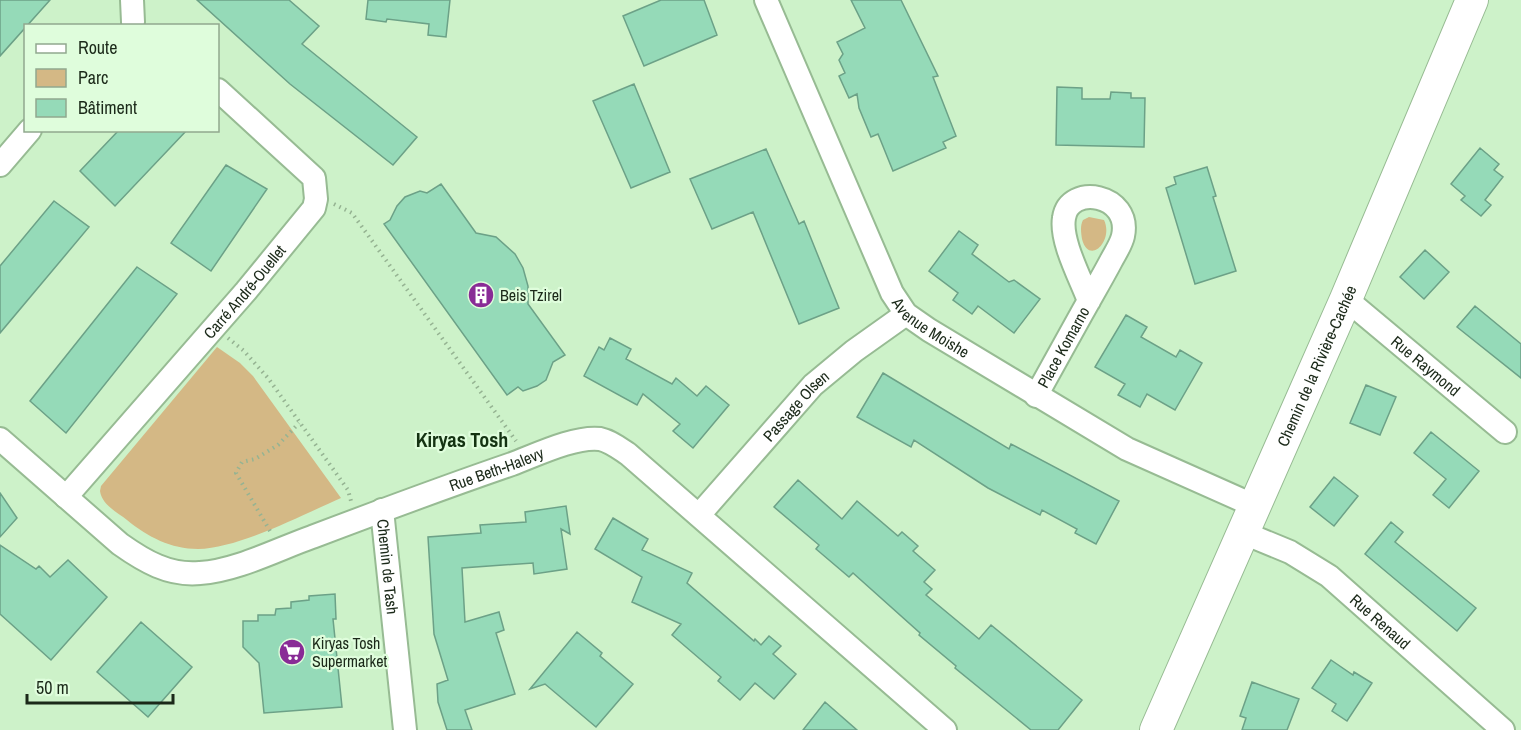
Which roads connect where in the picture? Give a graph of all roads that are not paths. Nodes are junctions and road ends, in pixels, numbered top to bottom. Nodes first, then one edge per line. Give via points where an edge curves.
1 (766, 0) edge
2 (1472, 0) edge
3 (219, 91) edge
4 (28, 132) edge
5 (0, 165) edge
6 (1346, 299) junction
7 (1089, 301) dead end
8 (906, 314) junction
9 (1036, 396) junction
10 (1505, 432) dead end
11 (0, 439) edge
12 (66, 496) junction
13 (382, 510) junction
14 (699, 515) junction
15 (1250, 519) junction
16 (920, 721) edge
17 (405, 730) edge
18 (945, 730) edge
19 (1156, 730) edge
20 (1503, 730) edge

1 - 8 street, Avenue Moishe via 892,293
2 - 6 street, Chemin de la Rivière-Cachée
3 - 12 street, Carré André-Ouellet via 314,178 314,208
4 - 5 street
6 - 10 street, Rue Raymond
6 - 15 street, Chemin de la Rivière-Cachée
7 - 9 street, Place Komarno
8 - 9 street, Avenue Moishe
8 - 14 street, Passage Olsen via 813,386
9 - 15 street, Avenue Moishe
11 - 12 street, Rue Beth-Halevy
12 - 13 street, Rue Beth-Halevy via 120,544 146,561 192,573 232,567
13 - 14 street, Rue Beth-Halevy via 559,447 600,440 628,454
13 - 17 street, Chemin de Tash
14 - 16 street, Rue Beth-Halevy
15 - 19 street, Chemin de la Rivière-Cachée
15 - 20 street, Rue Renaud via 1290,552 1329,576
16 - 18 street, Rue Beth-Halevy

